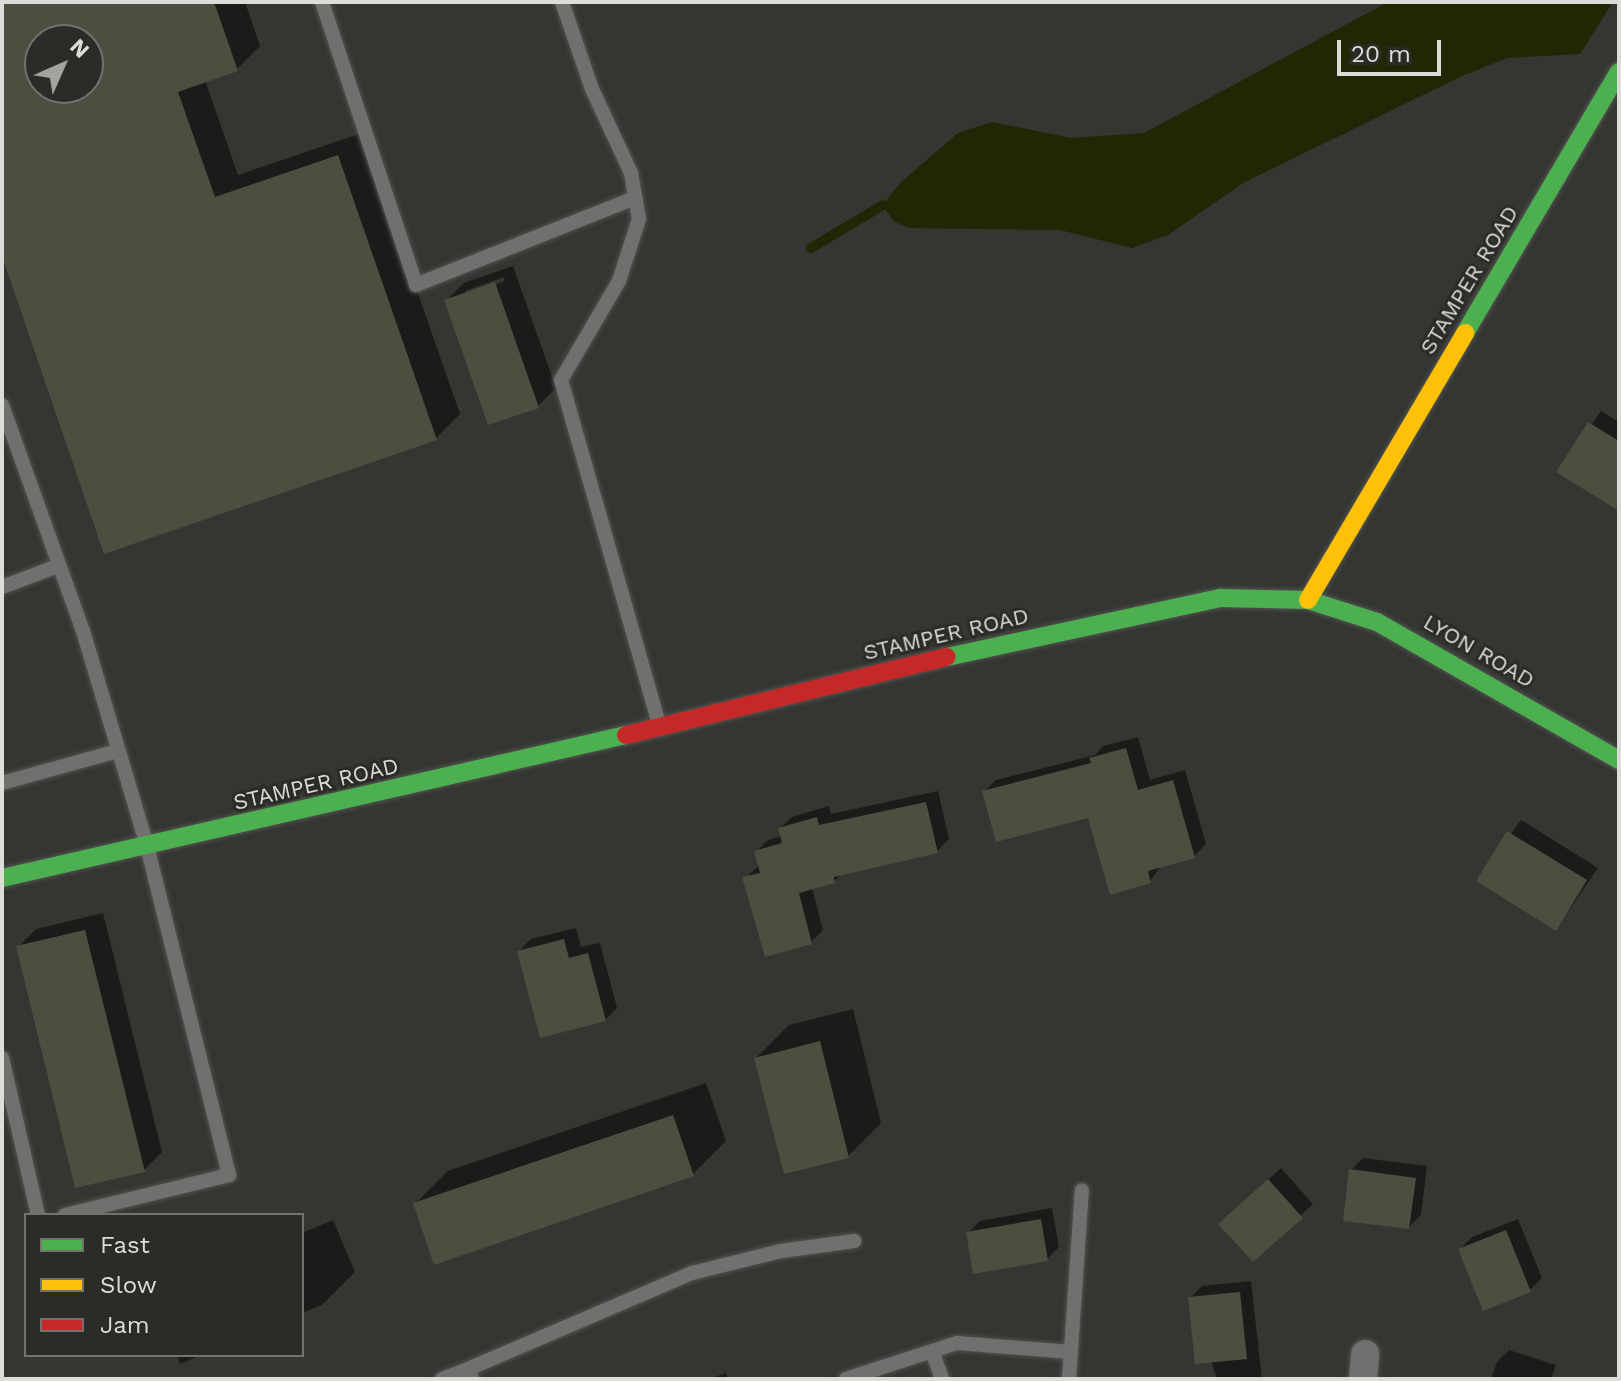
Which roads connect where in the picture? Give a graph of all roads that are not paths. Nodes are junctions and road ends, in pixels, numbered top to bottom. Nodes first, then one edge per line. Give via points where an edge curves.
1 (322, 2) edge
2 (562, 2) edge
3 (1619, 72) edge
4 (635, 198) junction
5 (2, 405) edge
6 (58, 566) junction
7 (2, 587) edge
8 (1308, 600) junction
9 (660, 727) junction
10 (117, 751) junction
11 (1619, 760) edge
12 (2, 783) edge
13 (147, 846) junction
14 (2, 878) edge
15 (2, 1058) edge
16 (1082, 1190) dead end
17 (38, 1213) edge
18 (73, 1213) edge
19 (854, 1241) dead end
20 (932, 1351) junction
21 (1071, 1352) junction
22 (470, 1374) edge
23 (442, 1379) edge
24 (846, 1379) edge
25 (942, 1379) edge
26 (1069, 1379) edge

1 - 4 lane via 416,285
2 - 4 lane via 592,89 631,173
3 - 8 street, STAMPER ROAD
4 - 9 lane via 639,219 619,281 561,380
5 - 6 lane
6 - 7 lane
6 - 10 lane
8 - 9 street, STAMPER ROAD via 1221,598 1008,642
8 - 11 street, LYON ROAD via 1377,622 1428,648
9 - 13 street, STAMPER ROAD
10 - 12 lane
10 - 13 lane
13 - 14 street, STAMPER ROAD
13 - 18 lane via 229,1175
15 - 17 lane
16 - 21 lane
19 - 22 lane via 781,1251 692,1273
20 - 21 lane via 957,1343
20 - 24 lane
20 - 25 lane
21 - 26 lane
22 - 23 lane

